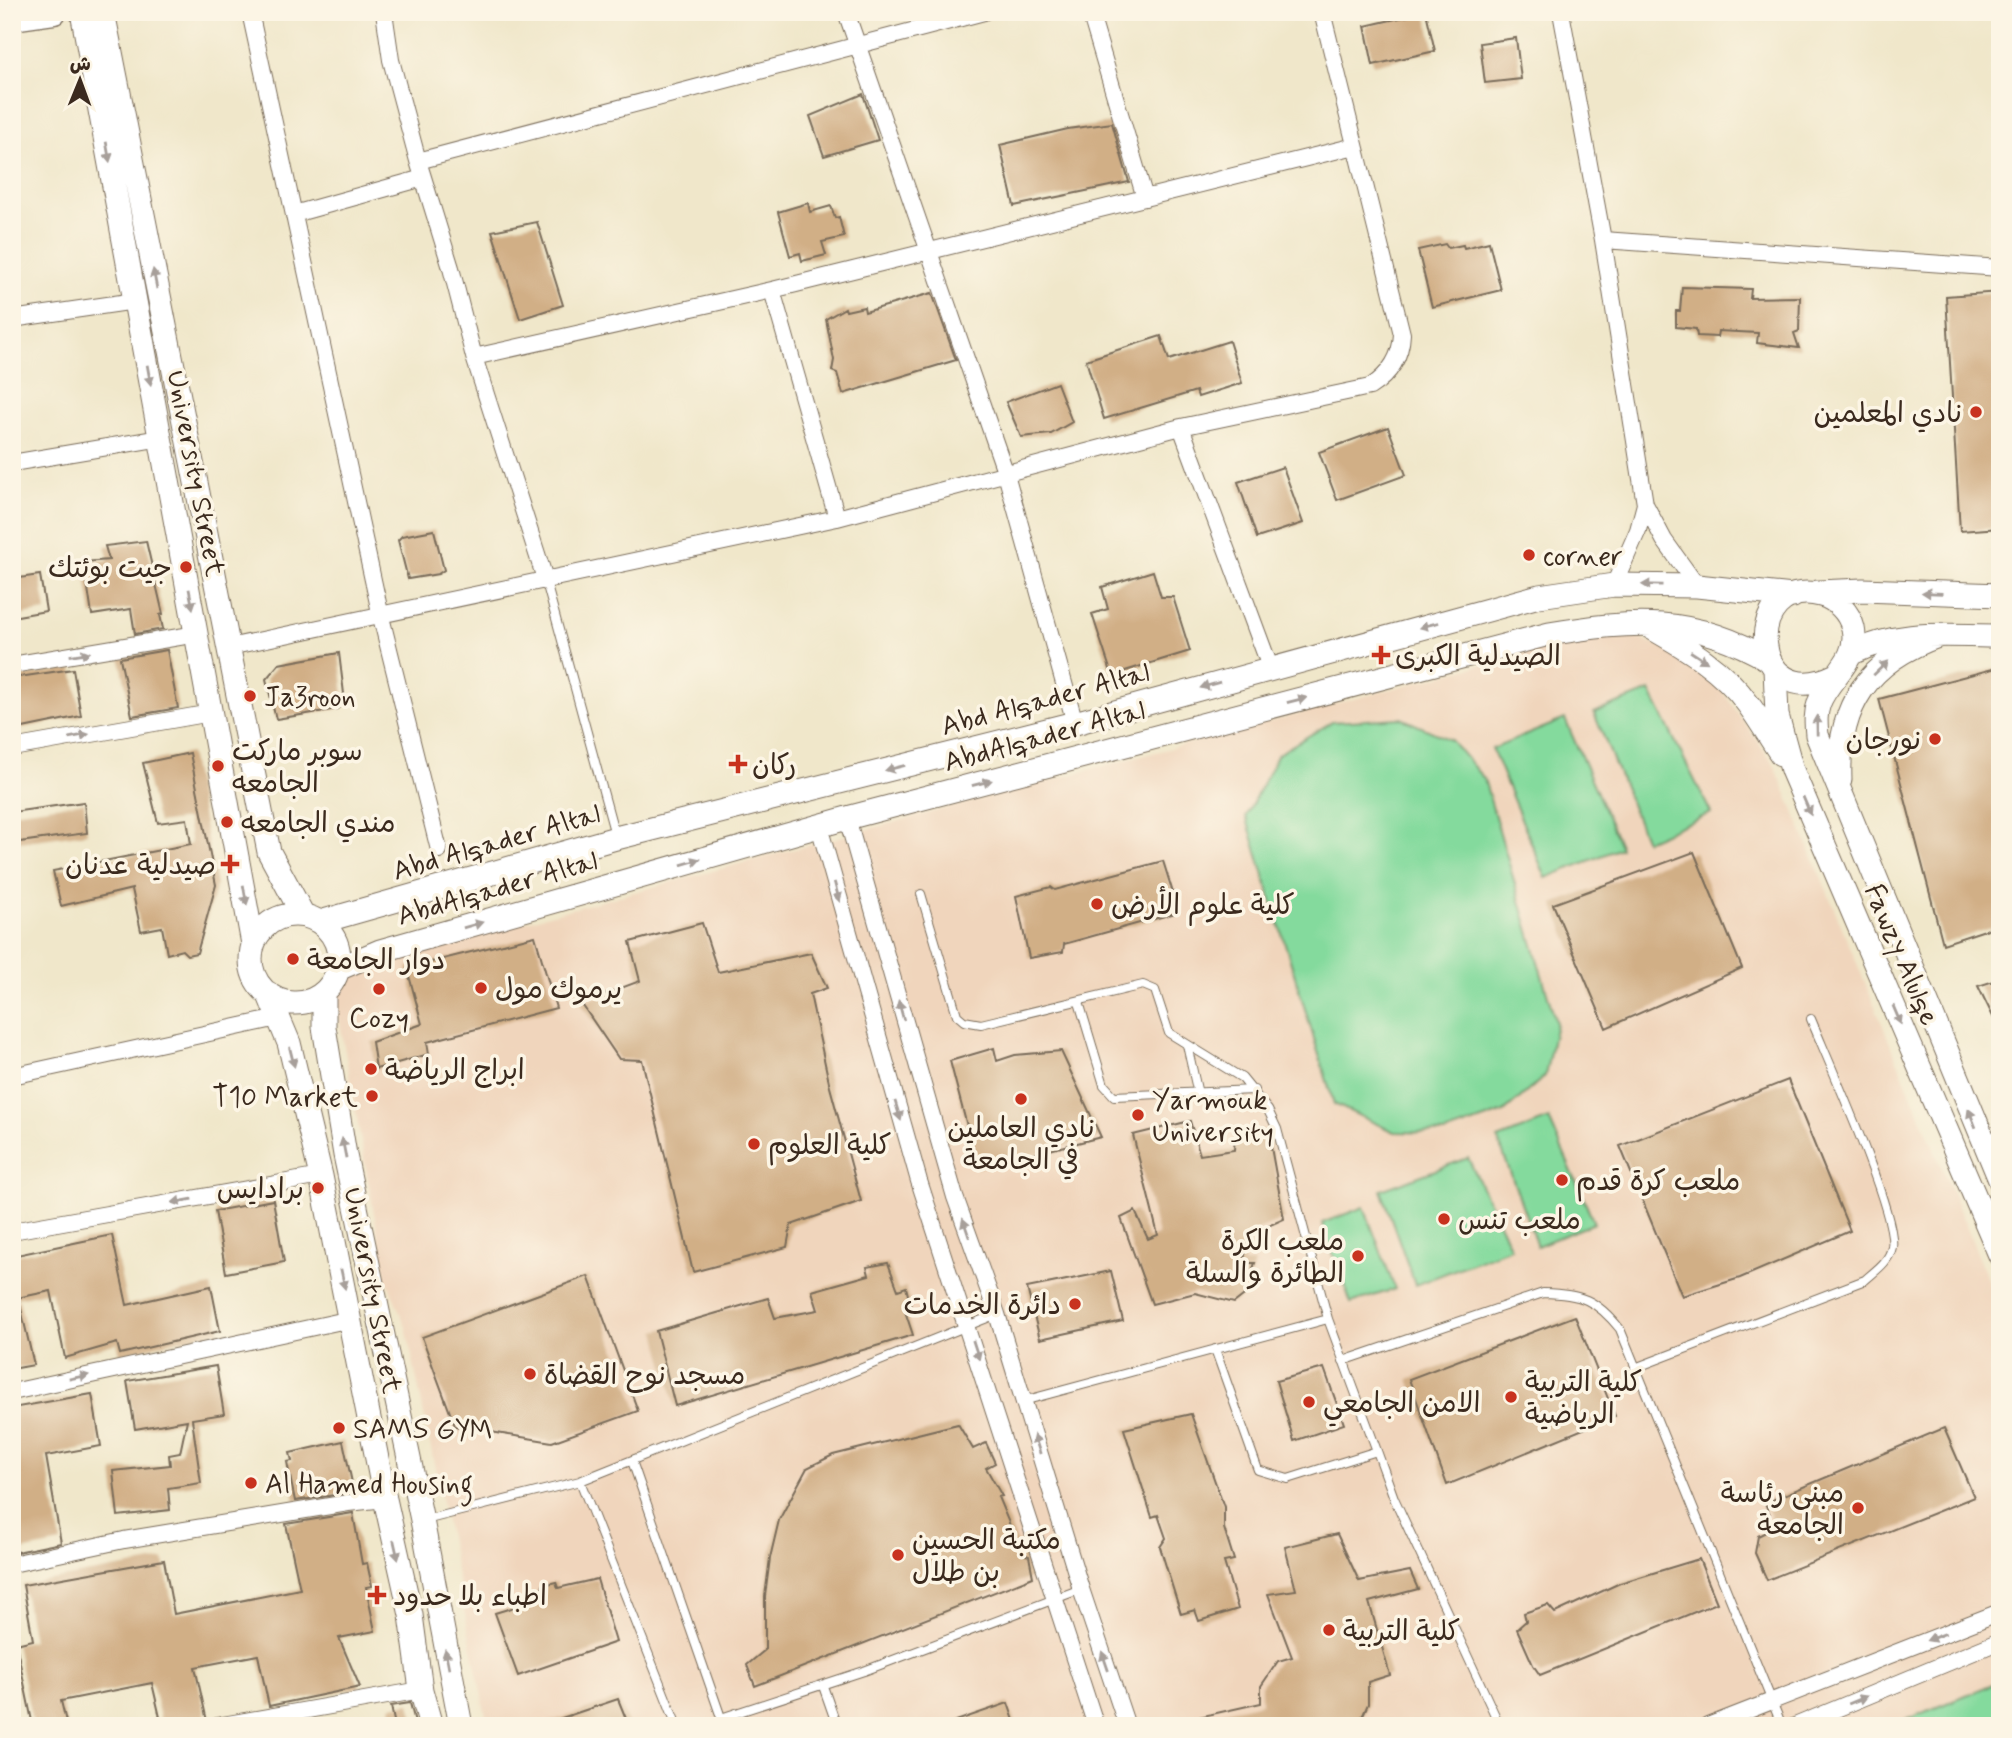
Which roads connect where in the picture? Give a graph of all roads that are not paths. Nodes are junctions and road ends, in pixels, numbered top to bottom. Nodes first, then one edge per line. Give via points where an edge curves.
1 (54, 12) edge
2 (82, 12) edge
3 (103, 12) edge
4 (250, 12) edge
5 (384, 12) edge
6 (846, 12) edge
7 (984, 12) edge
8 (1090, 12) edge
9 (1322, 12) edge
10 (1561, 12) edge
11 (12, 18) edge
12 (857, 47) junction
13 (1355, 146) junction
14 (418, 161) junction
15 (423, 178) junction
16 (1145, 198) junction
17 (294, 214) junction
18 (1603, 240) junction
19 (928, 251) junction
20 (2000, 268) edge
21 (772, 289) junction
22 (135, 301) junction
23 (12, 319) edge
24 (474, 357) junction
25 (1181, 427) junction
26 (160, 438) junction
27 (12, 463) edge
28 (1006, 474) junction
29 (1645, 504) junction
30 (837, 518) junction
31 (546, 582) junction
32 (1614, 585) junction
33 (1697, 586) junction
34 (1801, 594) junction
35 (2000, 595) edge
36 (382, 617) junction
37 (1641, 622) junction
38 (197, 634) junction
39 (2000, 635) edge
40 (1938, 636) junction
41 (229, 647) junction
42 (1852, 653) junction
43 (12, 665) edge
44 (1772, 665) junction
45 (1270, 667) junction
46 (1836, 675) junction
47 (211, 713) junction
48 (1075, 723) junction
49 (12, 748) edge
50 (1792, 770) junction
51 (1840, 797) junction
52 (847, 818) junction
53 (819, 826) junction
54 (616, 838) junction
55 (439, 850) dead end
56 (921, 894) dead end
57 (311, 919) junction
58 (253, 944) junction
59 (338, 969) junction
60 (324, 992) junction
61 (268, 993) junction
62 (1079, 1002) junction
63 (278, 1018) junction
64 (1811, 1019) dead end
65 (1187, 1045) junction
66 (1943, 1047) junction
67 (1916, 1061) junction
68 (12, 1076) edge
69 (1254, 1090) junction
70 (1198, 1094) junction
71 (321, 1176) junction
72 (2000, 1180) edge
73 (955, 1196) junction
74 (928, 1206) junction
75 (12, 1231) edge
76 (2000, 1255) edge
77 (997, 1314) junction
78 (351, 1319) junction
79 (1328, 1319) junction
80 (968, 1325) junction
81 (1215, 1349) junction
82 (1343, 1361) junction
83 (1635, 1368) junction
84 (12, 1392) edge
85 (1023, 1401) junction
86 (1377, 1451) junction
87 (632, 1461) junction
88 (580, 1481) junction
89 (385, 1499) junction
90 (422, 1520) junction
91 (12, 1564) edge
92 (1081, 1589) junction
93 (1056, 1599) junction
94 (2000, 1612) edge
95 (2000, 1642) edge
96 (822, 1686) junction
97 (421, 1690) junction
98 (1774, 1699) junction
99 (723, 1722) edge
100 (217, 1726) edge
101 (431, 1726) edge
102 (461, 1726) edge
103 (677, 1726) edge
104 (837, 1726) edge
105 (1096, 1726) edge
106 (1127, 1726) edge
107 (1500, 1726) edge
108 (1708, 1726) edge
109 (1782, 1726) edge
110 (1795, 1726) edge

1 - 11 main road
2 -> 22 main road, University Street
41 -> 3 main road, University Street
4 - 17 street
5 - 14 street via 391,60
6 - 12 street
7 - 12 street
8 - 16 street
9 - 13 street
10 - 18 street
12 - 14 street
12 - 19 street
13 - 16 street
13 - 25 street via 1402,334 1386,377 1370,387
14 - 15 street
15 - 17 street
15 - 24 street
16 - 19 street
17 - 36 street
18 - 20 street
18 - 29 street
19 - 21 street
19 - 28 street
21 - 24 street
21 - 30 street
22 - 23 street
22 -> 26 main road, University Street
24 - 31 street
25 - 28 street
25 - 45 street
26 - 27 street
26 -> 38 main road, University Street
28 - 30 street
28 - 48 street
29 - 32 street via 1639,530
29 - 33 street
30 - 31 street
31 - 36 street
31 - 54 lane
33 -> 32 main road, Abd Alqader Altal
32 -> 45 main road, Abd Alqader Altal via 1539,596
33 - 34 main road, Abd Alqader Altal
35 -> 34 main road via 1863,590
34 - 42 main road via 1836,602 1846,612 1853,625
34 - 44 main road via 1774,610 1764,630 1764,646
36 - 41 street
36 - 55 street
37 - 44 main road, AbdAlqader Altal via 1722,635
37 -> 50 main road via 1723,676 1748,704
52 -> 37 main road, AbdAlqader Altal via 1549,634
43 -> 38 street
38 - 47 main road, University Street
39 - 40 main road
40 - 42 main road via 1881,640
51 -> 40 main road via 1839,749 1854,702 1893,657
41 - 57 main road, University Street via 269,852
42 - 46 main road
44 - 46 main road via 1788,679 1804,684
44 - 50 main road, Fawzy Alulqe via 1777,715
45 -> 48 main road, Abd Alqader Altal
51 -> 46 main road via 1816,735 1815,718
49 -> 47 street
47 -> 58 main road, University Street
48 -> 54 main road, Abd Alqader Altal
50 -> 67 main road, Fawzy Alulqe
51 - 66 main road
52 - 53 main road, AbdAlqader Altal
73 -> 52 street
59 -> 53 main road, AbdAlqader Altal via 380,951
53 -> 74 street via 880,1052
54 - 57 main road, Abd Alqader Altal
56 - 62 lane via 957,1015 964,1021 982,1024
57 - 58 main road via 290,915 268,924
57 - 59 main road via 336,943
58 - 61 main road via 253,971
59 - 60 main road
60 - 61 main road via 296,1003
90 -> 60 main road, University Street via 345,1155 327,1054
61 - 63 main road, University Street
62 - 65 lane via 1150,986 1169,1033
62 - 70 lane via 1104,1085 1114,1096
63 - 68 street
63 -> 71 main road, University Street via 289,1043
64 - 83 lane via 1887,1211 1892,1248 1885,1262 1865,1280
65 - 69 lane via 1226,1065
65 - 70 lane
66 - 67 main road
72 -> 66 main road
67 - 76 main road, Fawzy Alulqe
69 - 70 lane
69 - 79 lane via 1277,1129
71 -> 75 street
71 -> 78 main road, University Street
73 - 74 street
77 -> 73 street
74 - 80 street
77 - 80 lane
77 - 85 street
84 -> 78 street
78 - 89 main road, University Street
79 - 81 lane
79 - 82 lane
80 - 87 lane
80 -> 93 street
81 - 85 lane
81 - 86 lane via 1258,1471 1288,1479
82 - 83 lane via 1543,1293 1569,1294 1605,1310 1620,1329
82 - 86 lane
83 - 98 lane
92 -> 85 street
86 - 107 lane via 1394,1498
87 - 88 lane
87 - 99 lane
88 - 90 lane
88 - 103 lane
89 - 91 street via 124,1540
89 -> 97 main road, University Street via 411,1615
102 -> 90 main road, University Street
92 - 93 lane
106 -> 92 street
93 - 96 lane
93 - 105 street
94 -> 98 street
110 -> 95 street
96 - 99 lane
96 - 104 lane
97 - 100 street
97 - 101 main road, University Street
98 - 108 street
98 - 109 lane

